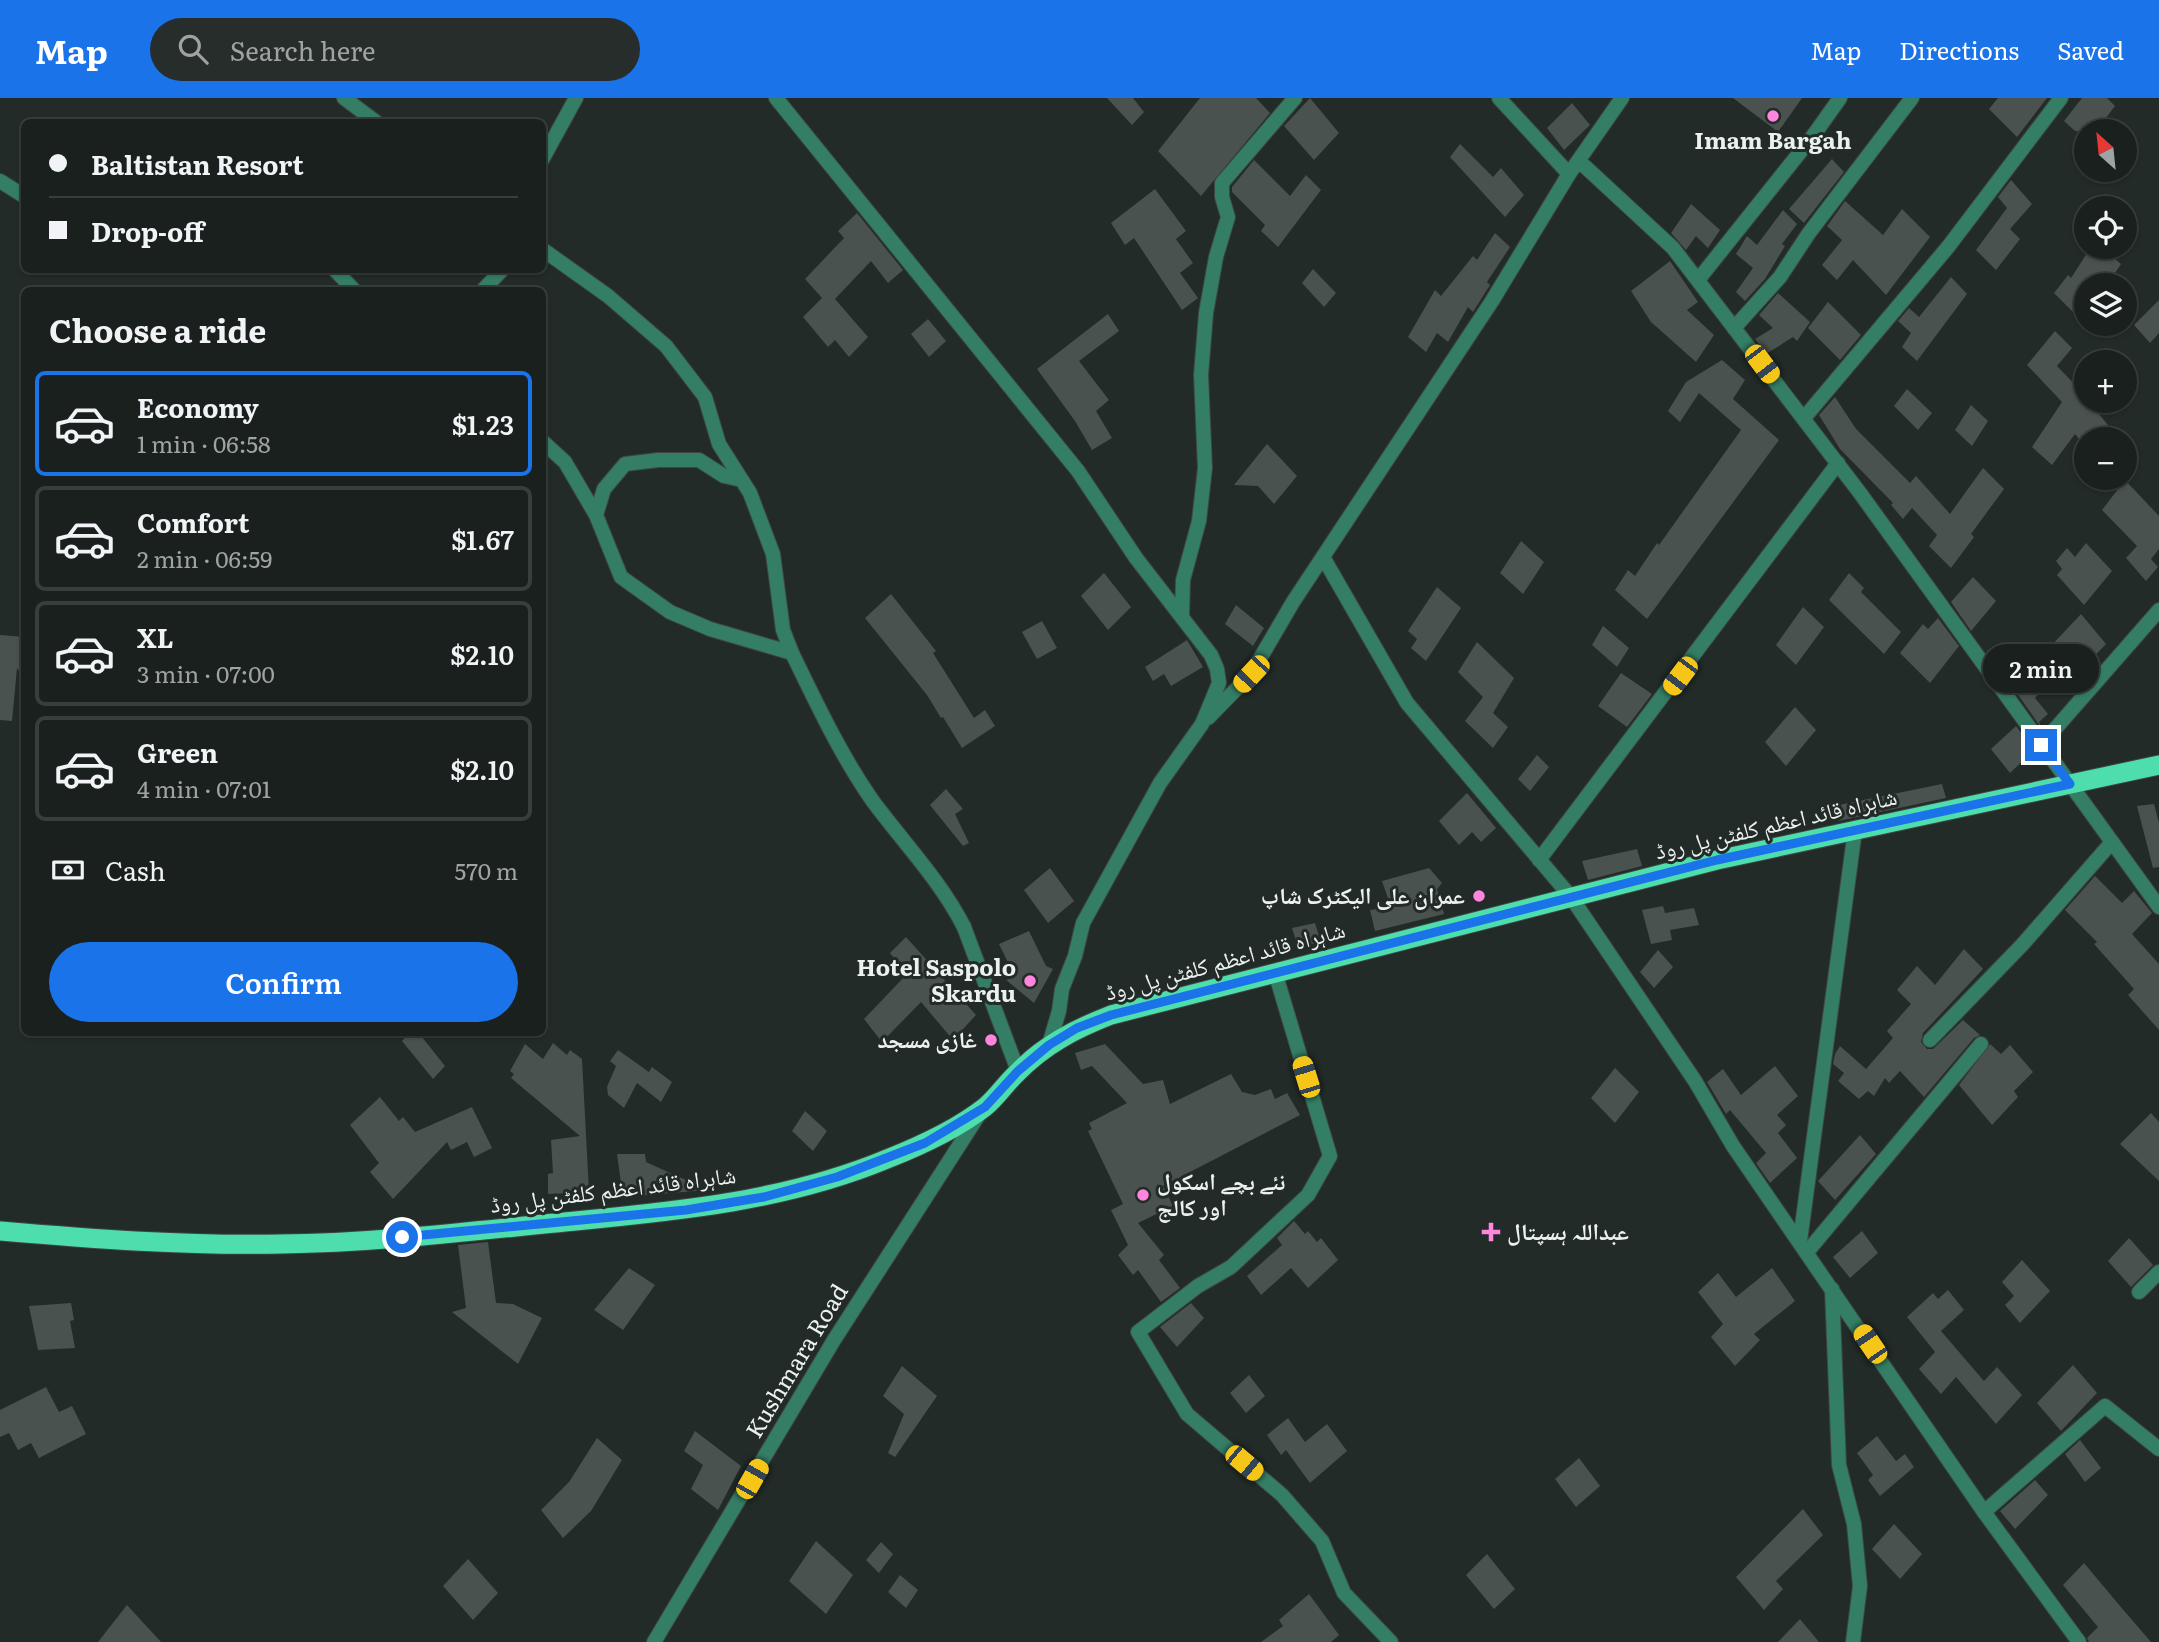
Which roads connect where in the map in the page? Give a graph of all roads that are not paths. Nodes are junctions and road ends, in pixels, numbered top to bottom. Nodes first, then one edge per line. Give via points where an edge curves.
1 (344, 98) edge
2 (576, 98) edge
3 (776, 98) edge
4 (1294, 98) edge
5 (1499, 98) edge
6 (1622, 98) edge
7 (1840, 98) edge
8 (1912, 98) edge
9 (2061, 98) edge
10 (1611, 105) edge
11 (372, 119) edge
12 (546, 153) edge
13 (1579, 161) junction
14 (1569, 174) junction
15 (0, 181) edge
16 (21, 193) edge
17 (546, 252) edge
18 (338, 273) edge
19 (499, 273) edge
20 (1698, 280) junction
21 (351, 287) edge
22 (486, 287) edge
23 (1734, 328) junction
24 (1804, 418) junction
25 (546, 445) edge
26 (1838, 463) junction
27 (742, 480) junction
28 (596, 515) junction
29 (1323, 557) junction
30 (2159, 610) edge
31 (1182, 616) junction
32 (792, 653) junction
33 (1202, 724) junction
34 (2041, 745) junction
35 (2159, 765) edge
36 (2070, 784) junction
37 (1855, 830) junction
38 (2112, 842) junction
39 (1539, 860) junction
40 (1571, 897) junction
41 (2159, 907) edge
42 (1275, 972) junction
43 (1930, 1040) dead end
44 (1981, 1044) dead end
45 (1049, 1045) junction
46 (1018, 1071) junction
47 (985, 1107) junction
48 (0, 1231) edge
49 (1803, 1246) junction
50 (2159, 1272) edge
51 (1832, 1289) junction
52 (2139, 1292) dead end
53 (2159, 1449) edge
54 (1984, 1512) junction
55 (654, 1642) edge
56 (1391, 1642) edge
57 (1853, 1642) edge
58 (2079, 1642) edge

1 - 11 street
2 - 12 street
3 - 31 street via 1078,471 1136,558
4 - 31 street via 1222,183 1228,217 1206,313 1201,375 1205,468 1199,521 1183,580
5 - 14 street
6 - 10 street
7 - 20 street
8 - 23 street via 1780,277
9 - 24 street via 1956,237
10 - 13 street
13 - 14 street
13 - 20 street via 1673,248
14 - 29 street via 1492,301
15 - 16 street
17 - 27 street via 608,296 666,346 705,397 719,444
18 - 21 street
19 - 22 street
20 - 23 street
23 - 24 street
24 - 26 street
25 - 28 street via 565,462
26 - 34 street
26 - 39 street
27 - 28 street via 724,476 699,460 625,464 604,489
27 - 32 street via 772,554 783,630
28 - 32 street via 621,577 680,616
29 - 33 street via 1251,674
29 - 39 street via 1407,704
30 - 34 street
31 - 33 street via 1217,670 1219,682
32 - 46 street via 872,799 918,855 964,927
33 - 45 street via 1160,783 1083,923
34 - 36 street
35 - 36 highway, شاہراہ قائد اعظم کلفٹن پل روڈ
36 - 37 highway, شاہراہ قائد اعظم کلفٹن پل روڈ
36 - 38 street
37 - 40 highway, شاہراہ قائد اعظم کلفٹن پل روڈ
37 - 49 street
38 - 41 street
38 - 43 street
39 - 40 street
40 - 42 highway, شاہراہ قائد اعظم کلفٹن پل روڈ
40 - 49 street
42 - 45 highway, شاہراہ قائد اعظم کلفٹن پل روڈ via 1111,1015
42 - 56 street via 1330,1156 1308,1195 1231,1267 1138,1332 1186,1414 1282,1495 1322,1541 1344,1593
44 - 49 street
45 - 46 highway, شاہراہ قائد اعظم کلفٹن پل روڈ
46 - 47 highway, شاہراہ قائد اعظم کلفٹن پل روڈ
47 - 48 highway, شاہراہ قائد اعظم کلفٹن پل روڈ via 884,1161 764,1197 686,1210 427,1236 282,1244 96,1239
47 - 55 street, Kushmara Road via 834,1340
49 - 51 street
50 - 52 street
51 - 54 street
51 - 57 street via 1839,1465 1854,1524 1860,1586
53 - 54 street via 2105,1406
54 - 58 street

